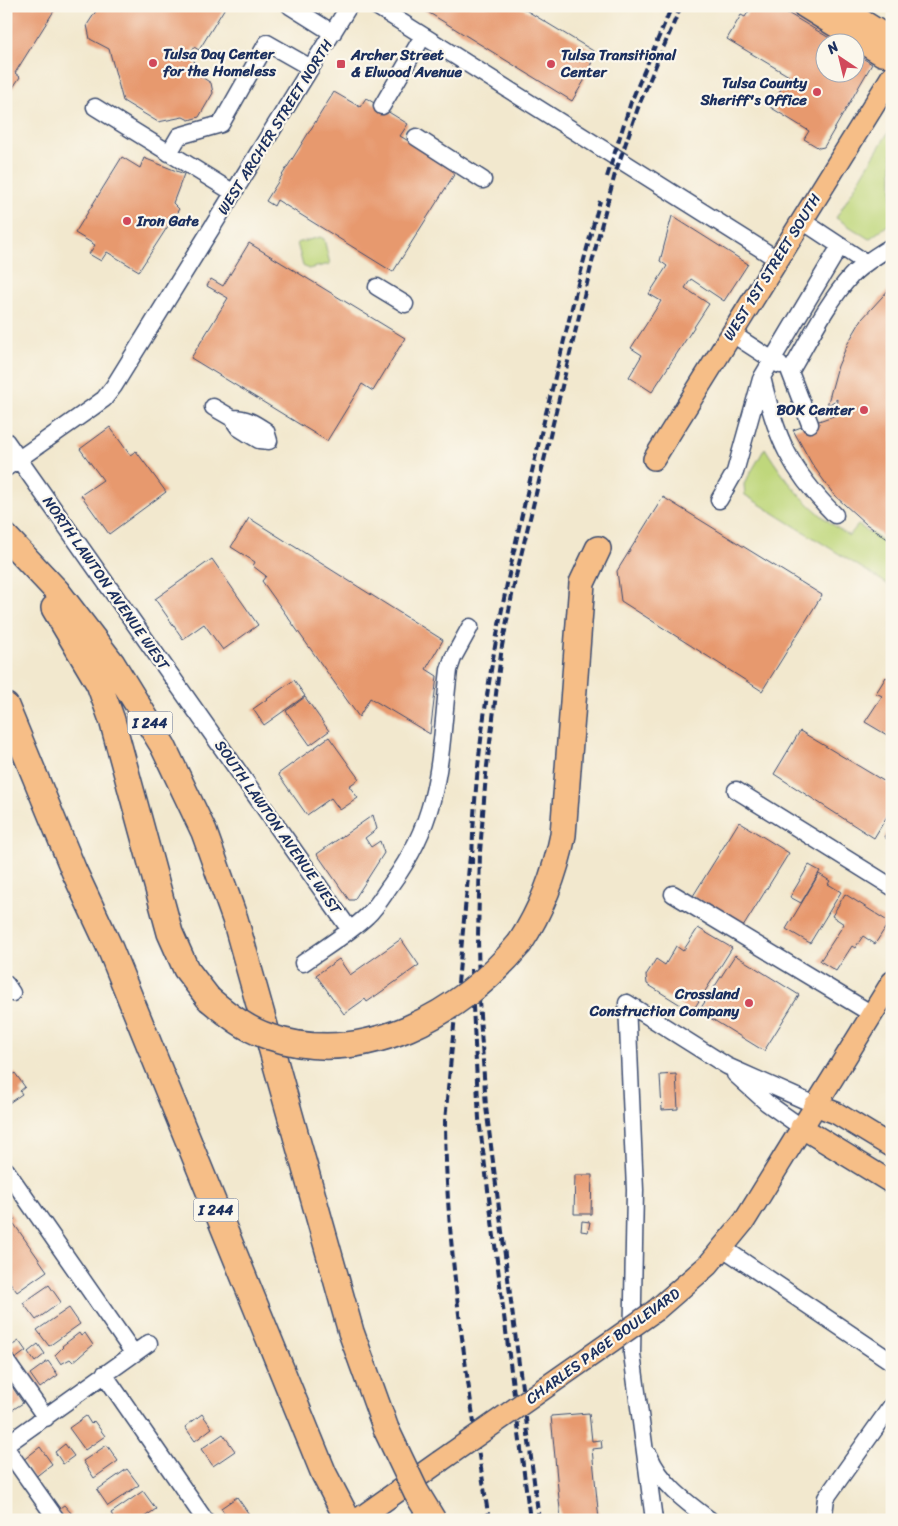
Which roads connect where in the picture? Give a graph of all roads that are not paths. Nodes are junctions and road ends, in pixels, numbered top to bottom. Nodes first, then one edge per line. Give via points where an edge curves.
1 (349, 6) edge
2 (376, 6) edge
3 (803, 6) edge
4 (292, 7) edge
5 (832, 13) edge
6 (333, 33) junction
7 (423, 36) junction
8 (892, 39) edge
9 (892, 56) edge
10 (311, 68) junction
11 (892, 76) edge
12 (96, 106) dead end
13 (382, 106) dead end
14 (416, 137) dead end
15 (169, 153) junction
16 (483, 180) dead end
17 (234, 194) junction
18 (801, 220) junction
19 (840, 246) junction
20 (892, 246) edge
21 (777, 259) junction
22 (866, 263) junction
23 (377, 287) dead end
24 (405, 304) dead end
25 (731, 333) junction
26 (770, 359) junction
27 (790, 372) junction
28 (762, 377) junction
29 (213, 407) dead end
30 (232, 418) dead end
31 (810, 424) dead end
32 (6, 441) edge
33 (654, 459) dead end
34 (13, 463) edge
35 (719, 500) dead end
36 (835, 515) dead end
37 (14, 545) edge
38 (598, 549) dead end
39 (470, 627) dead end
40 (6, 706) edge
41 (206, 725) joint
42 (736, 790) dead end
43 (892, 887) edge
44 (673, 894) dead end
45 (350, 930) junction
46 (303, 963) dead end
47 (890, 987) edge
48 (872, 1014) junction
49 (727, 1066) junction
50 (815, 1105) junction
51 (801, 1127) junction
52 (892, 1147) edge
53 (6, 1170) edge
54 (892, 1183) edge
55 (723, 1248) junction
56 (149, 1343) dead end
57 (134, 1354) junction
58 (6, 1361) edge
59 (892, 1362) edge
60 (104, 1374) junction
61 (892, 1405) edge
62 (46, 1418) junction
63 (643, 1438) junction
64 (6, 1446) edge
65 (57, 1520) edge
66 (205, 1520) edge
67 (348, 1520) edge
68 (357, 1520) edge
69 (434, 1520) edge
70 (654, 1520) edge
71 (710, 1520) edge
72 (826, 1520) edge

1 - 6 street, WEST ARCHER STREET NORTH
2 - 7 street
3 - 5 main road
4 - 6 street
5 - 8 main road
5 - 9 main road via 882,55
6 - 10 street, WEST ARCHER STREET NORTH
7 - 13 street
7 - 21 street
10 - 15 street via 267,43 221,124 179,136
10 - 17 street, WEST ARCHER STREET NORTH
11 - 18 main road, WEST 1ST STREET SOUTH
12 - 15 street
14 - 16 street
15 - 17 street
17 - 34 street, WEST ARCHER STREET NORTH via 114,386 104,398
18 - 19 street
18 - 21 main road, WEST 1ST STREET SOUTH
19 - 22 street
19 - 26 street
20 - 22 street
21 - 25 main road, WEST 1ST STREET SOUTH
22 - 27 street via 835,296
23 - 24 street
25 - 26 street
25 - 33 main road, WEST 1ST STREET SOUTH
26 - 27 street
26 - 28 street
27 - 31 street
28 - 35 street via 735,472
28 - 36 street via 779,439 811,491
29 - 30 street
32 - 34 street, NORTH LAWTON AVENUE WEST
34 - 41 street, NORTH LAWTON AVENUE WEST
37 - 38 highway, bridge via 99,684 112,720 170,933 186,969 209,999 237,1020 269,1037 314,1046 358,1043 415,1026 440,1014 487,980 520,943 536,918 557,866 563,835 582,583
37 - 69 highway, I 244, bridge via 76,614 123,679 167,753 204,832 235,919 356,1350 386,1429 416,1492
39 - 45 street via 449,670 439,771 429,818 411,857 367,916
40 - 67 highway, I 244 via 109,946 324,1474
41 - 45 street, SOUTH LAWTON AVENUE WEST
42 - 43 street
44 - 48 street
45 - 46 street
47 - 48 main road, CHARLES PAGE BOULEVARD
48 - 50 main road, CHARLES PAGE BOULEVARD
49 - 50 street
49 - 51 street via 767,1103
49 - 63 street via 627,1003 635,1190 632,1354
50 - 51 main road, CHARLES PAGE BOULEVARD
50 - 52 main road via 836,1113
51 - 54 main road
51 - 55 main road, CHARLES PAGE BOULEVARD via 745,1220
53 - 57 street
55 - 59 street
55 - 68 main road, CHARLES PAGE BOULEVARD, bridge via 688,1284 656,1310
56 - 57 street
57 - 60 street
58 - 62 street
60 - 62 street
60 - 66 street
61 - 72 street via 826,1498
62 - 64 street
63 - 70 street
63 - 71 street via 652,1461 668,1485
64 - 65 street

